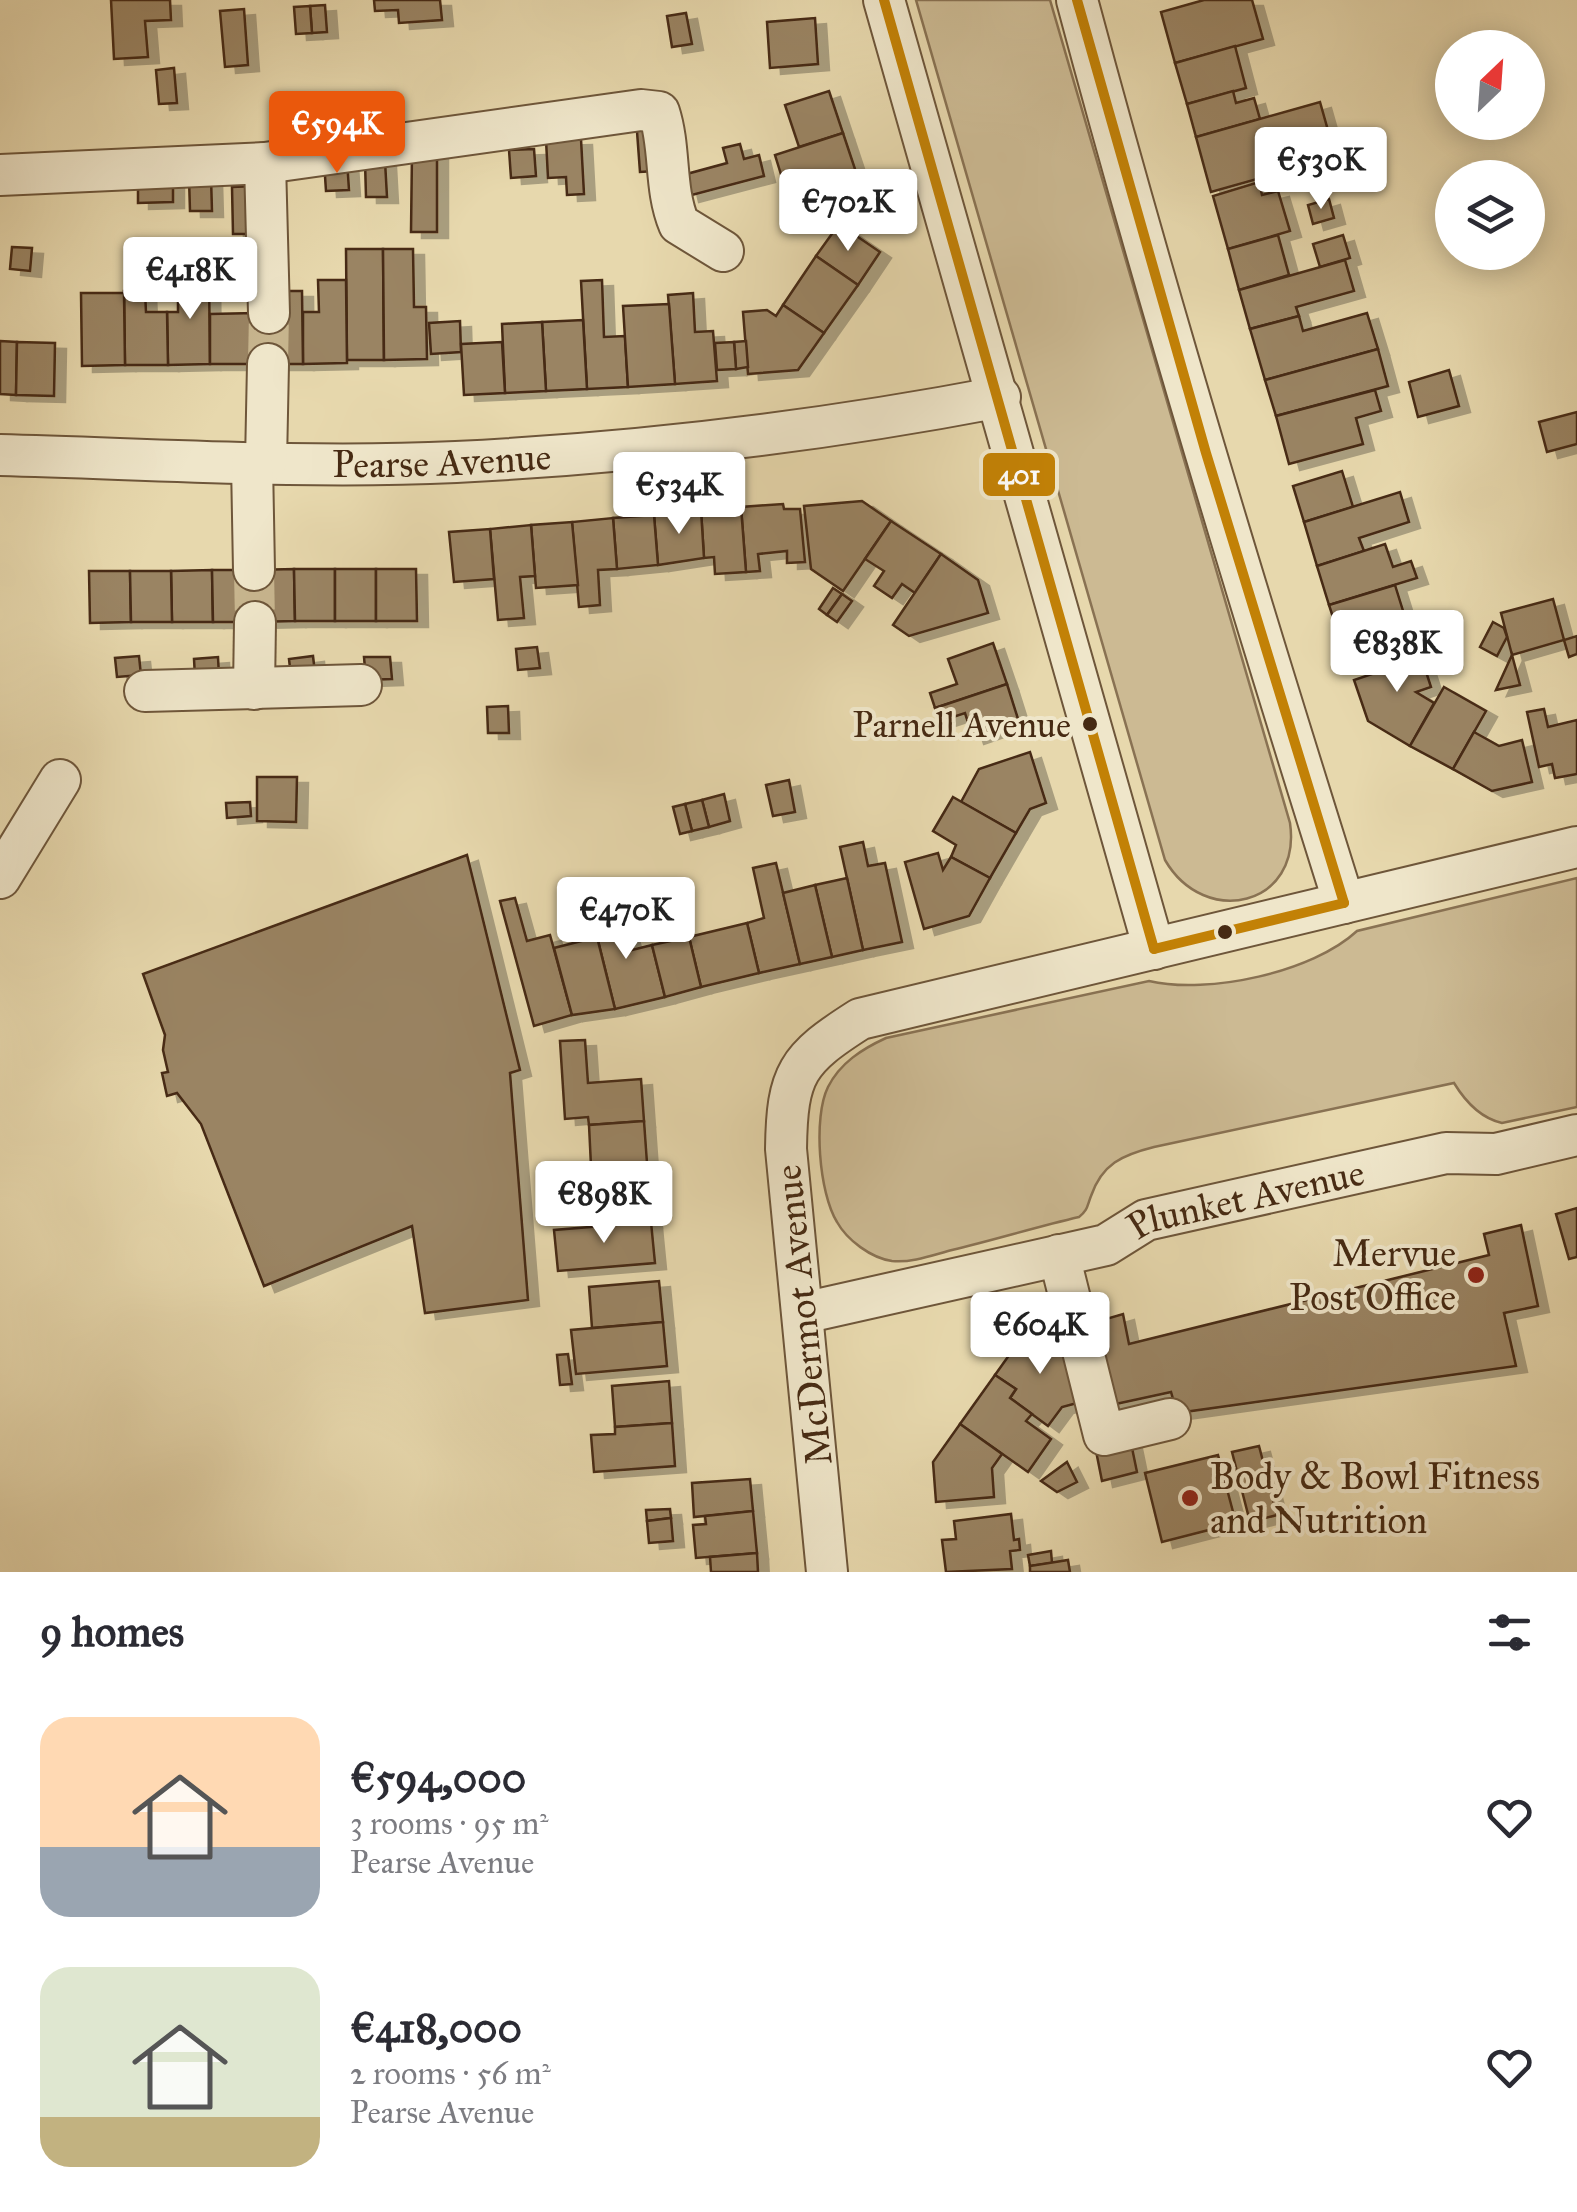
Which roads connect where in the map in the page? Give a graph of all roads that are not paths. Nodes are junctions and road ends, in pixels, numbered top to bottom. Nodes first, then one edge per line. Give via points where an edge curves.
1 (884, 0) edge
2 (1076, 0) edge
3 (264, 162) junction
4 (0, 175) edge
5 (723, 252) dead end
6 (270, 313) tunnel mouth
7 (268, 364) tunnel mouth
8 (1000, 397) junction
9 (0, 455) edge
10 (259, 462) junction
11 (254, 570) tunnel mouth
12 (255, 622) tunnel mouth
13 (361, 685) dead end
14 (254, 689) junction
15 (145, 691) dead end
16 (60, 780) dead end
17 (1577, 847) edge
18 (0, 878) edge
19 (1344, 903) junction
20 (1154, 949) junction
21 (1577, 1134) edge
22 (1059, 1255) junction
23 (803, 1313) junction
24 (1170, 1420) dead end
25 (827, 1572) edge

1 - 8 street
2 - 19 street
3 - 4 street
3 - 5 street via 659,112 679,224
3 - 6 street
7 - 10 street
8 - 10 street, Pearse Avenue via 632,448 455,462
8 - 20 street
9 - 10 street, Pearse Avenue
10 - 11 street
12 - 14 street
13 - 14 street
14 - 15 street
16 - 18 street
17 - 19 street
19 - 20 street
20 - 23 street, McDermot Avenue via 860,1019 803,1062 786,1104
21 - 22 street, Plunket Avenue via 1496,1154 1446,1152 1146,1220 1106,1245
22 - 23 street, Plunket Avenue
22 - 24 street via 1104,1435
23 - 25 street, McDermot Avenue

